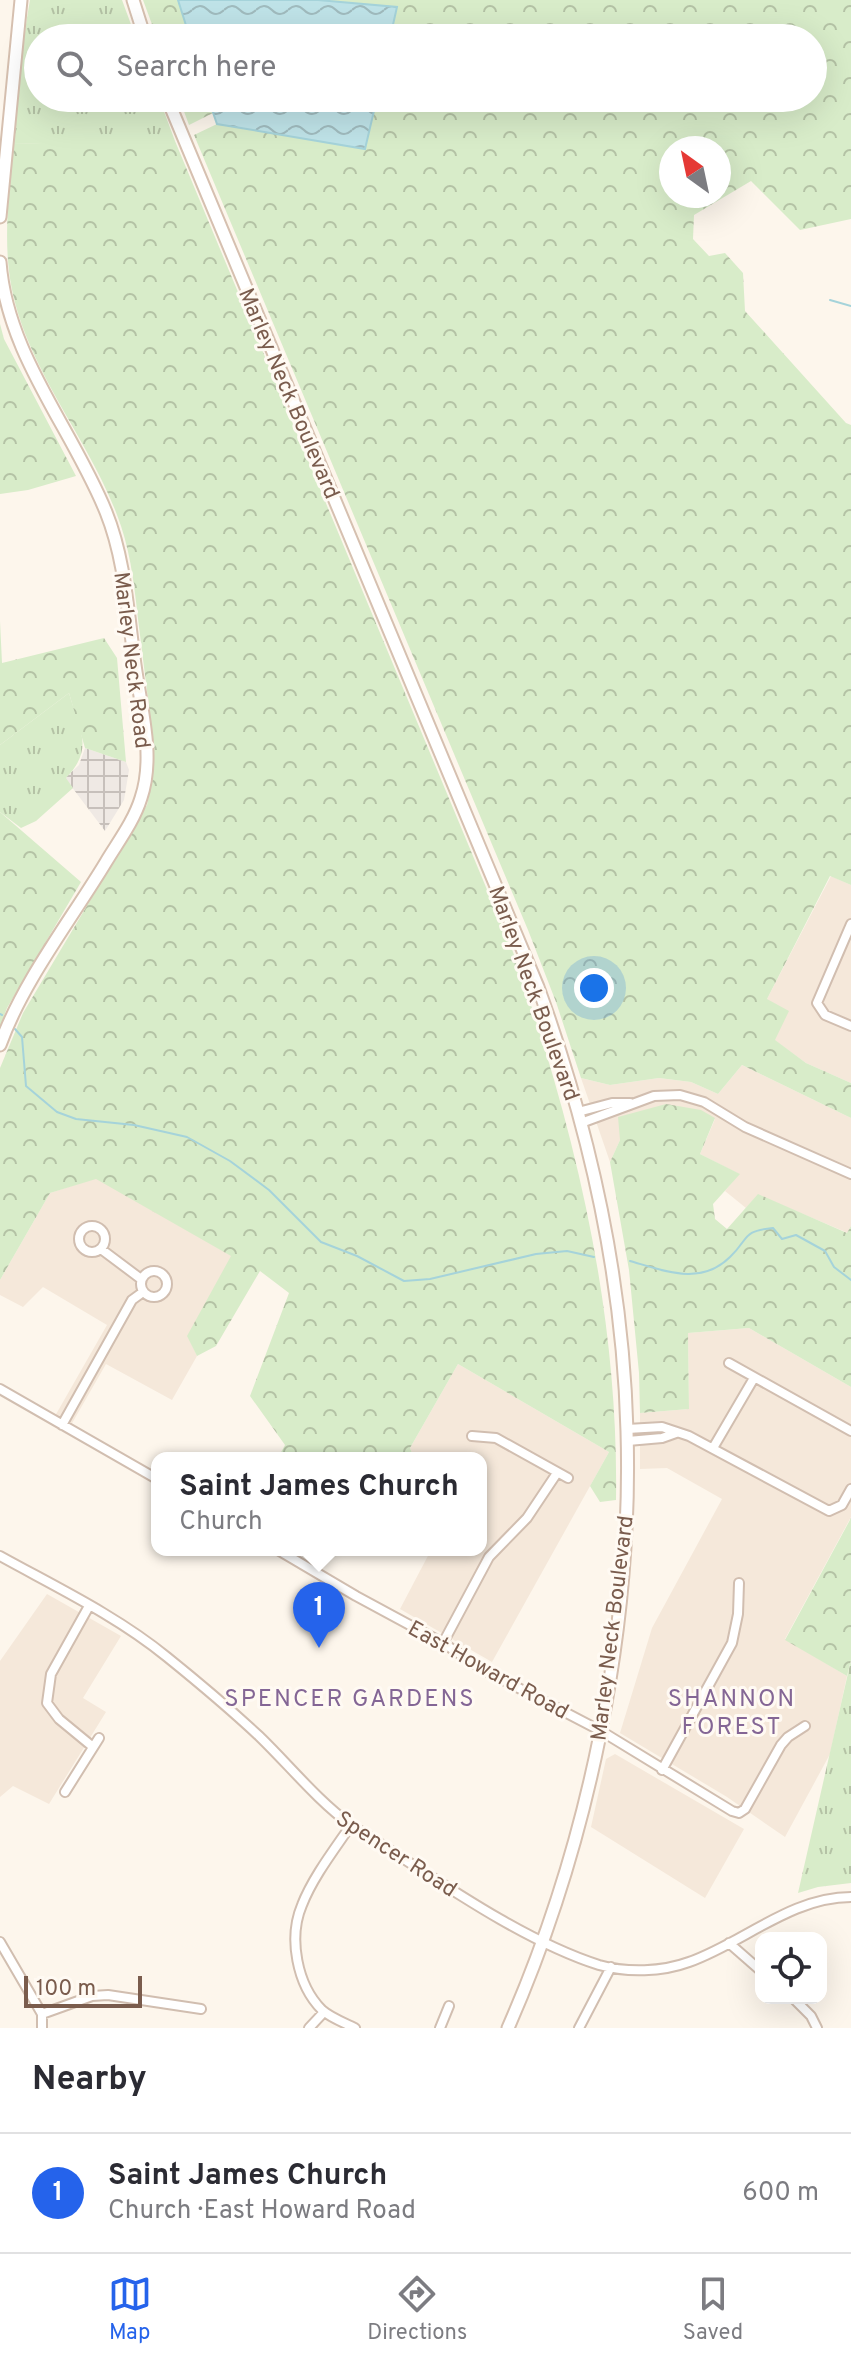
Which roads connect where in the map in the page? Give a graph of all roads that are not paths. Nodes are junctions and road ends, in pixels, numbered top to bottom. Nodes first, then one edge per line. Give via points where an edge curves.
1 (21, 0) edge
2 (133, 0) edge
3 (141, 24) edge
4 (173, 112) edge
5 (0, 217) edge
6 (0, 262) edge
7 (851, 924) edge
8 (849, 935) edge
9 (851, 1026) edge
10 (0, 1045) edge
11 (580, 1117) junction
12 (851, 1174) edge
13 (101, 1249) dead end
14 (141, 1279) junction
15 (143, 1292) junction
16 (729, 1363) dead end
17 (754, 1378) junction
18 (0, 1389) edge
19 (62, 1425) junction
20 (851, 1431) edge
21 (628, 1435) junction
22 (472, 1436) dead end
23 (713, 1448) junction
24 (557, 1473) junction
25 (151, 1476) edge
26 (568, 1478) dead end
27 (851, 1489) edge
28 (0, 1556) edge
29 (288, 1556) edge
30 (739, 1583) dead end
31 (89, 1606) junction
32 (443, 1643) junction
33 (805, 1726) dead end
34 (601, 1731) junction
35 (99, 1738) dead end
36 (93, 1747) junction
37 (662, 1770) junction
38 (65, 1792) dead end
39 (351, 1825) junction
40 (851, 1897) edge
41 (544, 1940) junction
42 (0, 1942) edge
43 (729, 1943) junction
44 (755, 1966) edge
45 (611, 1967) junction
46 (799, 2004) edge
47 (449, 2006) dead end
48 (201, 2009) dead end
49 (324, 2012) junction
50 (42, 2014) junction
51 (42, 2028) edge
52 (309, 2028) edge
53 (355, 2028) edge
54 (440, 2028) edge
55 (508, 2028) edge
56 (579, 2028) edge
57 (817, 2028) edge

1 - 5 main road
2 - 3 main road
4 - 11 main road, Marley Neck Boulevard via 522,948
6 - 10 main road, Marley Neck Road via 20,344 114,535 146,761 141,799 121,839 22,997
7 - 8 street
8 - 9 street via 817,1003 825,1015
11 - 12 street via 616,1112 630,1103 666,1095 692,1098
11 - 21 main road, Marley Neck Boulevard via 606,1230
13 - 14 street
14 - 15 street
14 - 15 street via 151,1271 163,1274 167,1286 153,1298
15 - 19 street via 132,1300
16 - 17 street
17 - 20 street
17 - 23 street
18 - 19 street
19 - 25 street
21 - 23 street via 662,1427
21 - 34 main road, Marley Neck Boulevard via 622,1572
22 - 24 street via 496,1438
23 - 27 street via 829,1511 838,1509
24 - 26 street
24 - 32 street via 527,1518 489,1557
28 - 31 street, Spencer Road
29 - 32 street, East Howard Road
30 - 37 street via 732,1643
31 - 36 street via 51,1674 47,1703
31 - 39 street, Spencer Road via 165,1655
32 - 34 street, East Howard Road
33 - 37 street, East Howard Road via 781,1745 739,1813
34 - 37 street, East Howard Road
34 - 41 main road, Marley Neck Boulevard
35 - 36 street
36 - 38 street
39 - 41 street, Spencer Road
39 - 49 street via 302,1904 294,1939 305,1982
40 - 43 street, Spencer Road via 811,1903
41 - 45 street, Spencer Road
41 - 55 main road, Marley Neck Boulevard
42 - 50 street
43 - 44 street
43 - 45 street, Spencer Road via 665,1969
45 - 56 street
46 - 57 street
47 - 54 street
48 - 50 street via 108,1995
49 - 52 street
49 - 53 street
50 - 51 street

